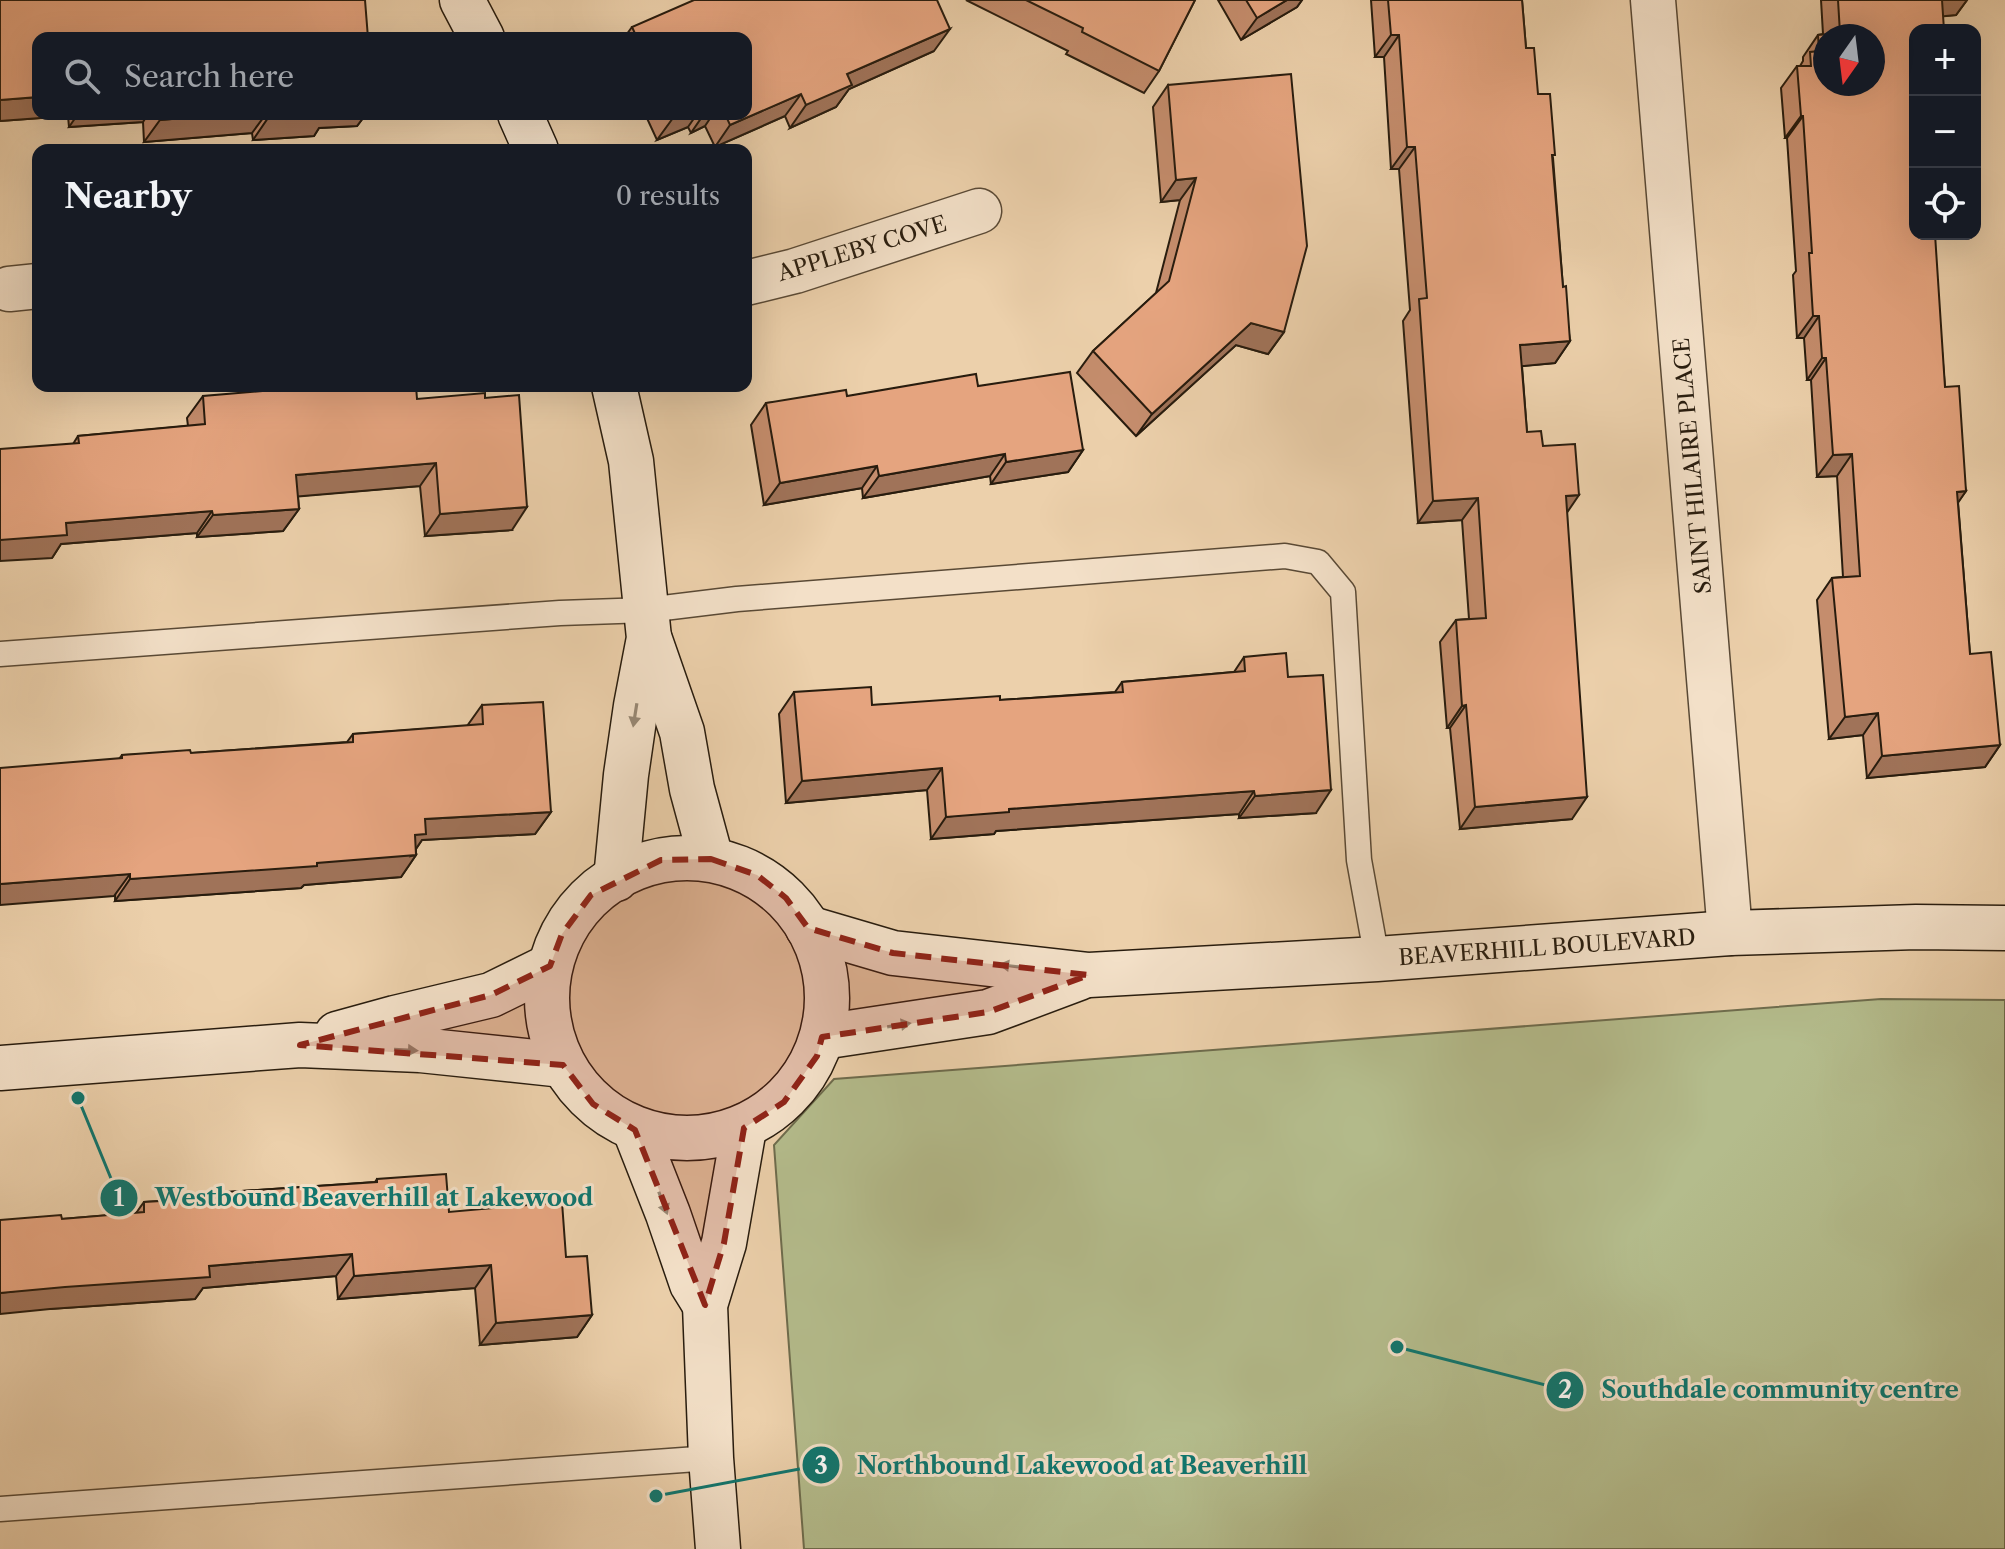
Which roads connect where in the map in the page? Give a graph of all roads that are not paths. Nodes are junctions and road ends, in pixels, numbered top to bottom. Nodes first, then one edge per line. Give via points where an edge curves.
1 (462, 0) edge
2 (1653, 0) edge
3 (479, 32) edge
4 (523, 120) edge
5 (533, 144) edge
6 (979, 211) dead end
7 (752, 282) edge
8 (615, 392) edge
9 (648, 624) junction
10 (0, 654) edge
11 (711, 859) junction
12 (616, 879) junction
13 (808, 928) junction
14 (2005, 928) edge
15 (1730, 933) junction
16 (1377, 959) junction
17 (550, 966) junction
18 (1089, 975) junction
19 (822, 1037) junction
20 (300, 1045) junction
21 (563, 1065) junction
22 (0, 1068) edge
23 (744, 1128) junction
24 (635, 1130) junction
25 (705, 1305) junction
26 (711, 1458) junction
27 (0, 1509) edge
28 (718, 1549) edge

1 - 3 street
2 - 15 street, SAINT HILAIRE PLACE
4 - 5 street
6 - 7 street, APPLEBY COVE
8 - 9 street via 631,461
9 - 10 lane via 560,613
9 - 11 street via 682,732
9 -> 12 street
9 - 16 lane via 737,599 1285,556 1318,562 1343,592 1359,860
11 - 12 street via 661,860
11 - 13 street via 757,875 786,898
12 - 17 street via 591,895 562,934
18 -> 13 street, BEAVERHILL BOULEVARD via 893,953
13 - 19 street via 815,938 829,1009
14 - 15 street, BEAVERHILL BOULEVARD
15 - 16 street, BEAVERHILL BOULEVARD
16 - 18 street, BEAVERHILL BOULEVARD
17 - 20 street via 491,995
17 - 21 street via 548,1012
19 -> 18 street, BEAVERHILL BOULEVARD via 988,1012
19 - 23 street via 817,1056 784,1102
20 -> 21 street via 420,1050
20 - 22 street
21 - 24 street via 593,1104
23 - 24 street via 683,1140
23 - 25 street via 724,1243
24 -> 25 street via 692,1284
25 - 26 street
26 - 27 lane
26 - 28 street

